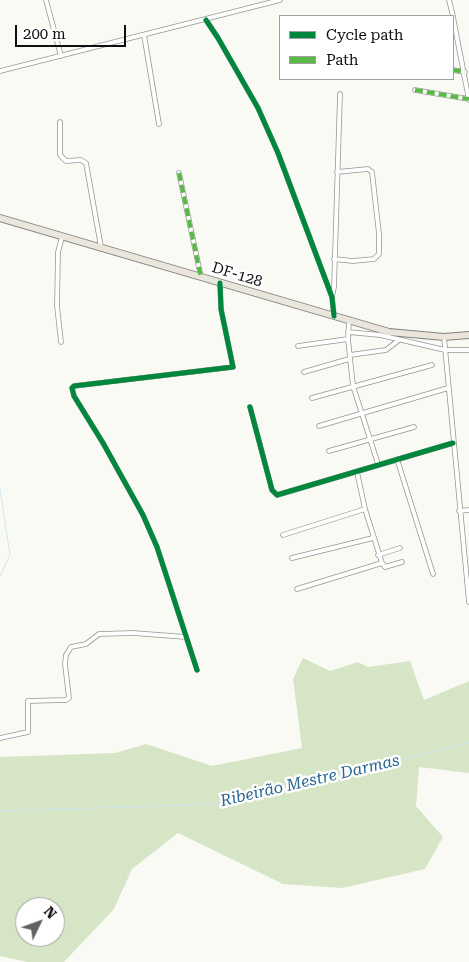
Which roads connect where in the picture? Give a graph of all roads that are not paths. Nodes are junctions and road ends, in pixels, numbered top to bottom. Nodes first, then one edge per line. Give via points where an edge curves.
1 (46, 0) edge
2 (280, 0) edge
3 (449, 0) edge
4 (453, 15) edge
5 (206, 20) junction
6 (454, 21) edge
7 (144, 35) junction
8 (61, 56) junction
9 (454, 70) edge
10 (0, 71) edge
11 (466, 74) edge
12 (415, 90) dead end
13 (340, 94) dead end
14 (469, 100) edge
15 (60, 122) dead end
16 (159, 124) dead end
17 (337, 172) junction
18 (179, 173) dead end
19 (0, 218) edge
20 (62, 236) junction
21 (101, 248) junction
22 (334, 259) junction
23 (201, 277) junction
24 (220, 283) junction
25 (332, 297) junction
26 (334, 316) junction
27 (350, 321) junction
28 (348, 332) junction
29 (469, 335) edge
30 (444, 337) junction
31 (348, 339) junction
32 (399, 340) junction
33 (61, 342) dead end
34 (298, 346) dead end
35 (445, 350) junction
36 (469, 350) edge
37 (350, 357) junction
38 (432, 365) dead end
39 (304, 372) dead end
40 (353, 386) junction
41 (448, 388) junction
42 (312, 398) dead end
43 (250, 407) dead end
44 (361, 412) junction
45 (319, 426) dead end
46 (414, 427) dead end
47 (370, 440) junction
48 (453, 443) junction
49 (329, 451) dead end
50 (396, 459) junction
51 (378, 464) junction
52 (357, 472) junction
53 (365, 509) junction
54 (469, 510) edge
55 (459, 511) junction
56 (283, 535) dead end
57 (373, 538) junction
58 (400, 548) dead end
59 (378, 555) junction
60 (292, 558) dead end
61 (402, 562) dead end
62 (382, 563) junction
63 (433, 574) dead end
64 (297, 589) dead end
65 (469, 595) edge
66 (469, 602) edge
67 (186, 637) junction
68 (197, 670) dead end
69 (0, 738) edge

1 - 8 street
2 - 5 street
3 - 4 street
5 - 7 street
5 - 25 street via 258,108
6 - 11 street
7 - 8 street
7 - 16 street
8 - 10 street
9 - 11 street
11 - 14 street
12 - 14 street
13 - 17 street
15 - 21 street via 60,156 66,161 86,163
17 - 22 street
17 - 22 street via 368,169 372,172 379,254 374,259
18 - 23 street
19 - 20 main road, DF-128 / DF-128
20 - 21 main road, DF-128 / DF-128
20 - 33 street via 58,252 57,306
21 - 23 main road, DF-128 / DF-128
22 - 25 street
23 - 24 main road, DF-128 / DF-128
24 - 26 main road, DF-128 / DF-128
24 - 67 street via 221,309 233,367 72,388 158,547
25 - 26 street
26 - 27 main road, DF-128 / DF-128
27 - 28 street
27 - 30 main road, DF-128 / DF-128 via 389,332
28 - 31 street
28 - 32 street
29 - 30 main road, DF-128 / DF-128
30 - 35 street
31 - 34 street
31 - 37 street
32 - 35 street
32 - 37 street via 386,350
35 - 36 street
35 - 41 street
37 - 39 street
37 - 40 street
38 - 40 street
40 - 42 street
40 - 44 street
41 - 44 street
41 - 48 street
43 - 52 street via 254,429 277,495
44 - 45 street
44 - 47 street
46 - 47 street
47 - 49 street
47 - 51 street
48 - 50 street
48 - 55 street
50 - 51 street
50 - 63 street
51 - 52 street
52 - 53 street
53 - 56 street
53 - 57 street
54 - 55 street
55 - 65 street
57 - 59 street
57 - 60 street
58 - 59 street
59 - 62 street
61 - 62 street via 385,567
62 - 64 street
65 - 66 street
67 - 68 street
67 - 69 street via 99,634 86,644 71,647 65,664 69,698 28,701 28,732

